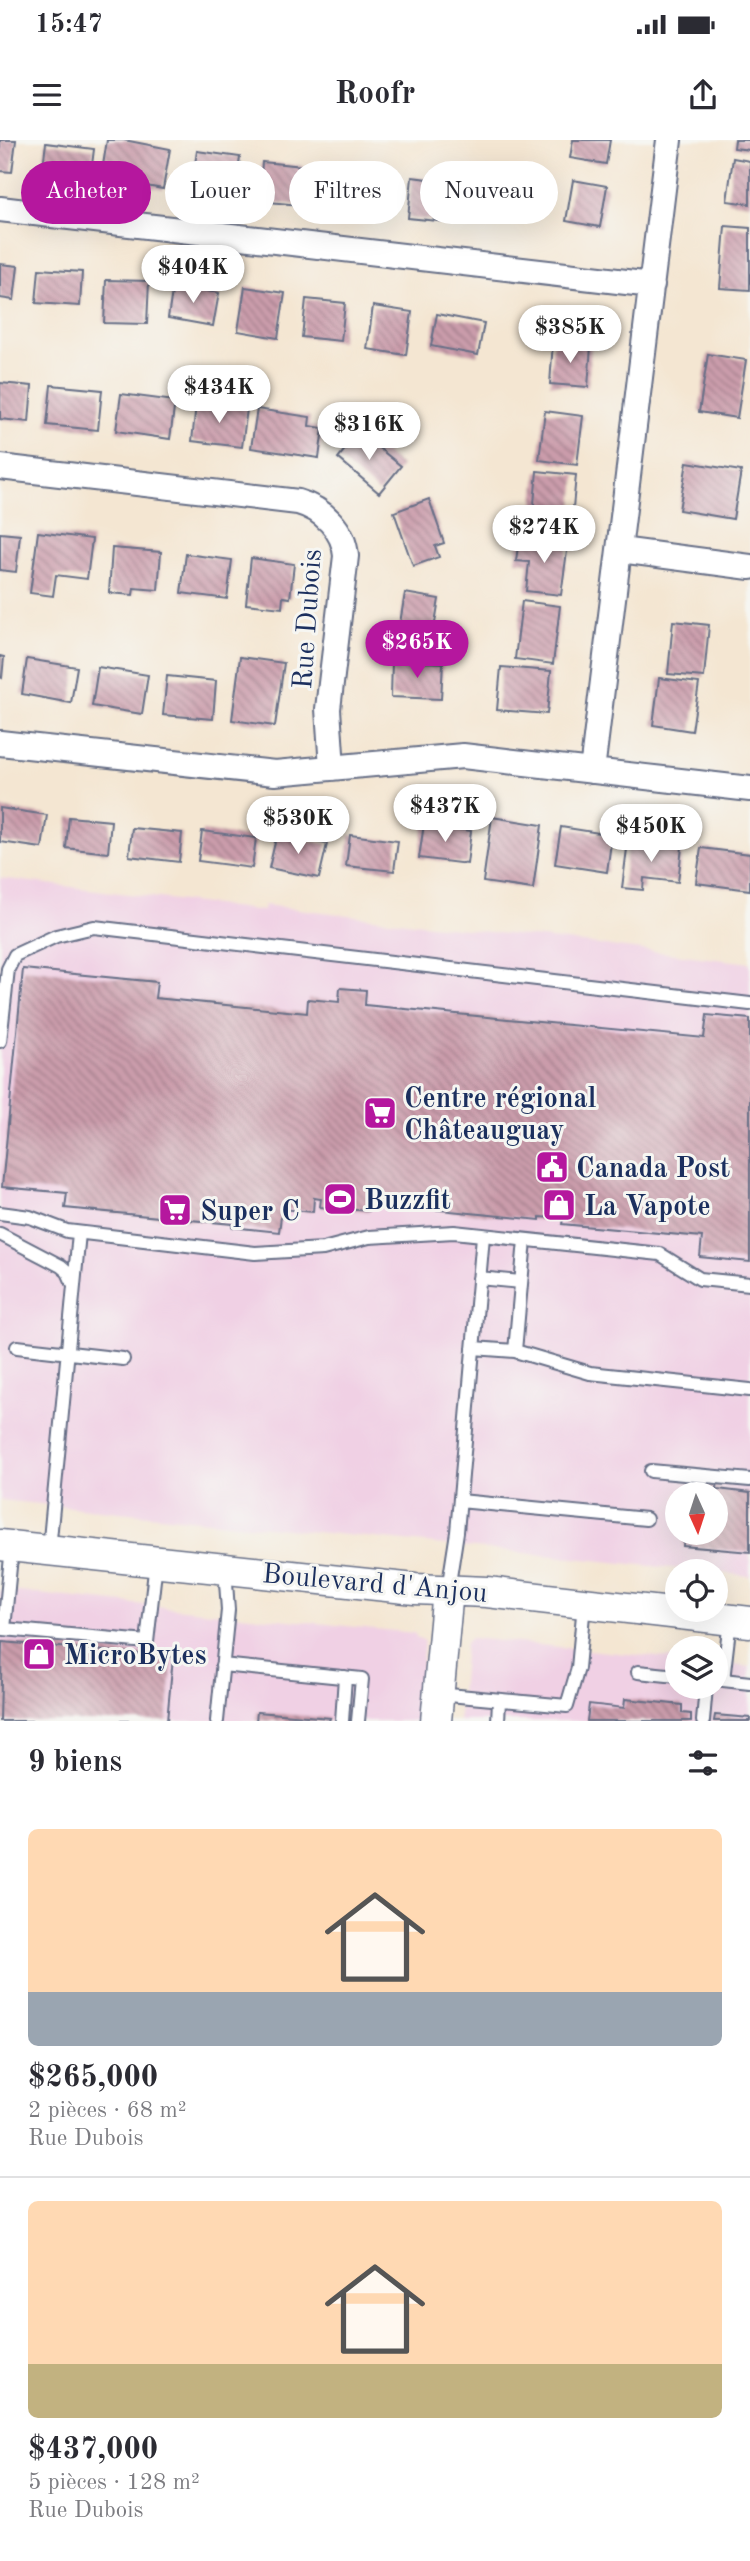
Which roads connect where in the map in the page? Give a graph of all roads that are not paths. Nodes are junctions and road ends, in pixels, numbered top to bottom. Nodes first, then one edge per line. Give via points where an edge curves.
1 (669, 140) edge
2 (0, 209) edge
3 (652, 285) junction
4 (0, 467) edge
5 (620, 550) junction
6 (750, 567) edge
7 (0, 743) edge
8 (332, 768) junction
9 (592, 771) junction
10 (750, 789) edge
11 (750, 1004) edge
12 (0, 1041) edge
13 (0, 1213) edge
14 (79, 1233) junction
15 (0, 1234) edge
16 (483, 1236) junction
17 (525, 1240) junction
18 (479, 1278) junction
19 (521, 1282) junction
20 (750, 1284) edge
21 (74, 1286) junction
22 (17, 1347) dead end
23 (473, 1348) junction
24 (515, 1351) junction
25 (67, 1354) junction
26 (122, 1359) dead end
27 (750, 1390) edge
28 (651, 1471) dead end
29 (750, 1480) edge
30 (460, 1501) junction
31 (646, 1519) dead end
32 (6, 1545) edge
33 (49, 1550) junction
34 (156, 1561) junction
35 (225, 1568) junction
36 (448, 1590) junction
37 (584, 1603) junction
38 (740, 1621) edge
39 (2, 1630) edge
40 (728, 1656) edge
41 (222, 1665) junction
42 (638, 1672) dead end
43 (665, 1675) edge
44 (345, 1677) junction
45 (728, 1681) edge
46 (750, 1683) edge
47 (705, 1699) edge
48 (499, 1700) junction
49 (437, 1708) edge
50 (216, 1721) edge
51 (342, 1721) edge
52 (358, 1721) edge
53 (498, 1721) edge
54 (703, 1721) edge

1 - 3 street
2 - 3 street
3 - 5 street
4 - 8 street, Rue Dubois via 298,502 327,518 341,536 346,556 328,723
5 - 6 street
5 - 9 street
7 - 8 street via 275,773
8 - 9 street via 448,756
9 - 10 street
11 - 12 lane via 94,927 56,936 15,955 8,969
13 - 14 lane
14 - 16 lane via 255,1253 323,1249 369,1237 454,1232
14 - 21 lane
15 - 21 lane via 61,1266
16 - 17 lane
16 - 18 lane
17 - 19 lane
17 - 20 lane via 660,1254 700,1279
18 - 19 lane
18 - 23 lane
19 - 24 lane
21 - 25 lane
22 - 25 lane
23 - 24 lane
23 - 30 lane
24 - 27 lane via 590,1373
25 - 26 lane
25 - 33 lane
28 - 29 lane
30 - 31 lane
30 - 36 lane
32 - 33 street, Boulevard d'Anjou
32 - 39 lane
33 - 34 street, Boulevard d'Anjou
34 - 35 street, Boulevard d'Anjou
34 - 39 lane via 148,1642
35 - 36 street, Boulevard d'Anjou
35 - 41 lane via 228,1610
36 - 37 street, Boulevard d'Anjou
36 - 49 street
37 - 38 street, Boulevard d'Anjou
37 - 48 lane via 578,1668 567,1706
38 - 40 lane
41 - 44 lane
41 - 50 lane
42 - 43 lane
44 - 51 lane
44 - 52 lane via 362,1679
45 - 46 lane
47 - 54 lane
48 - 49 lane
48 - 53 lane

